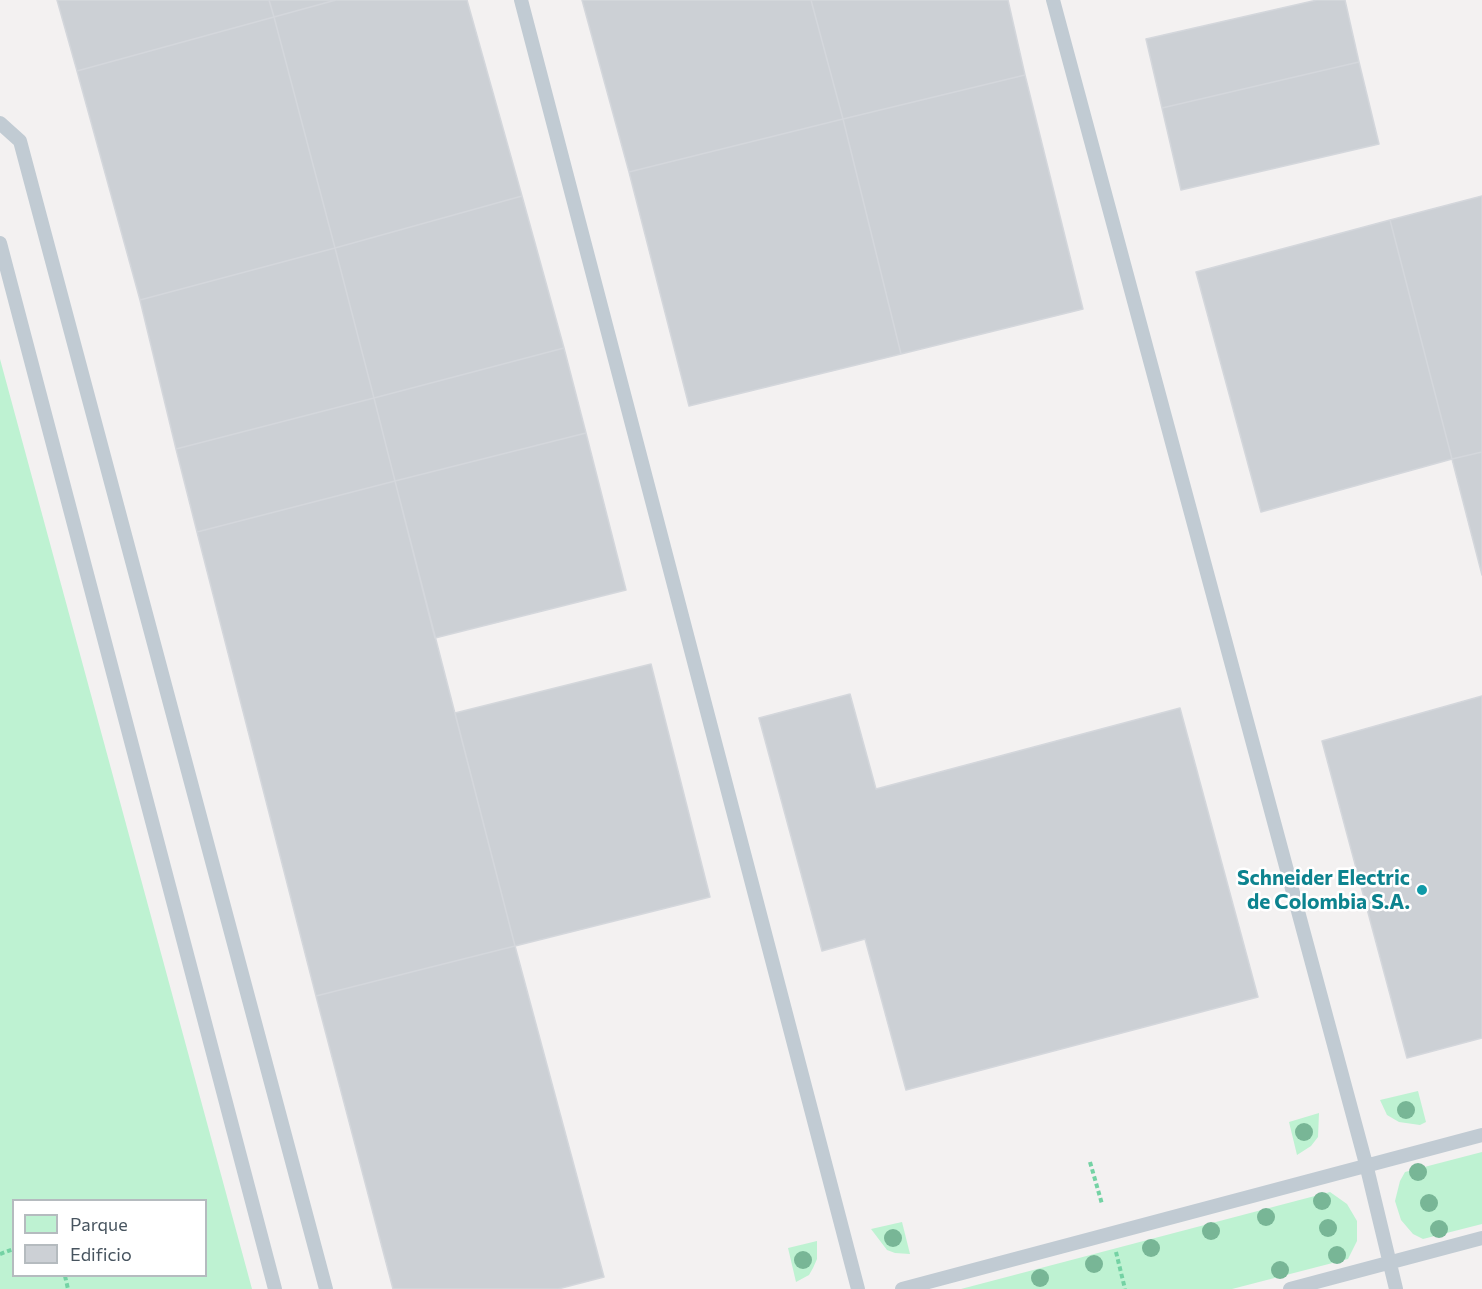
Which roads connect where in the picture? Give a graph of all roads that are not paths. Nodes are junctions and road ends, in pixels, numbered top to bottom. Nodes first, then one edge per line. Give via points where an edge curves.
1 (521, 0) edge
2 (1053, 0) edge
3 (0, 123) edge
4 (0, 243) edge
5 (1482, 1135) edge
6 (1366, 1164) junction
7 (1482, 1239) edge
8 (1390, 1263) junction
9 (275, 1289) edge
10 (326, 1289) edge
11 (858, 1289) edge
12 (902, 1289) edge
13 (1290, 1289) edge
14 (1396, 1289) edge

1 - 11 lane
2 - 6 lane
3 - 10 lane via 20,141
4 - 9 lane
5 - 6 lane
6 - 8 lane
6 - 12 lane
7 - 8 lane
8 - 13 lane
8 - 14 lane

